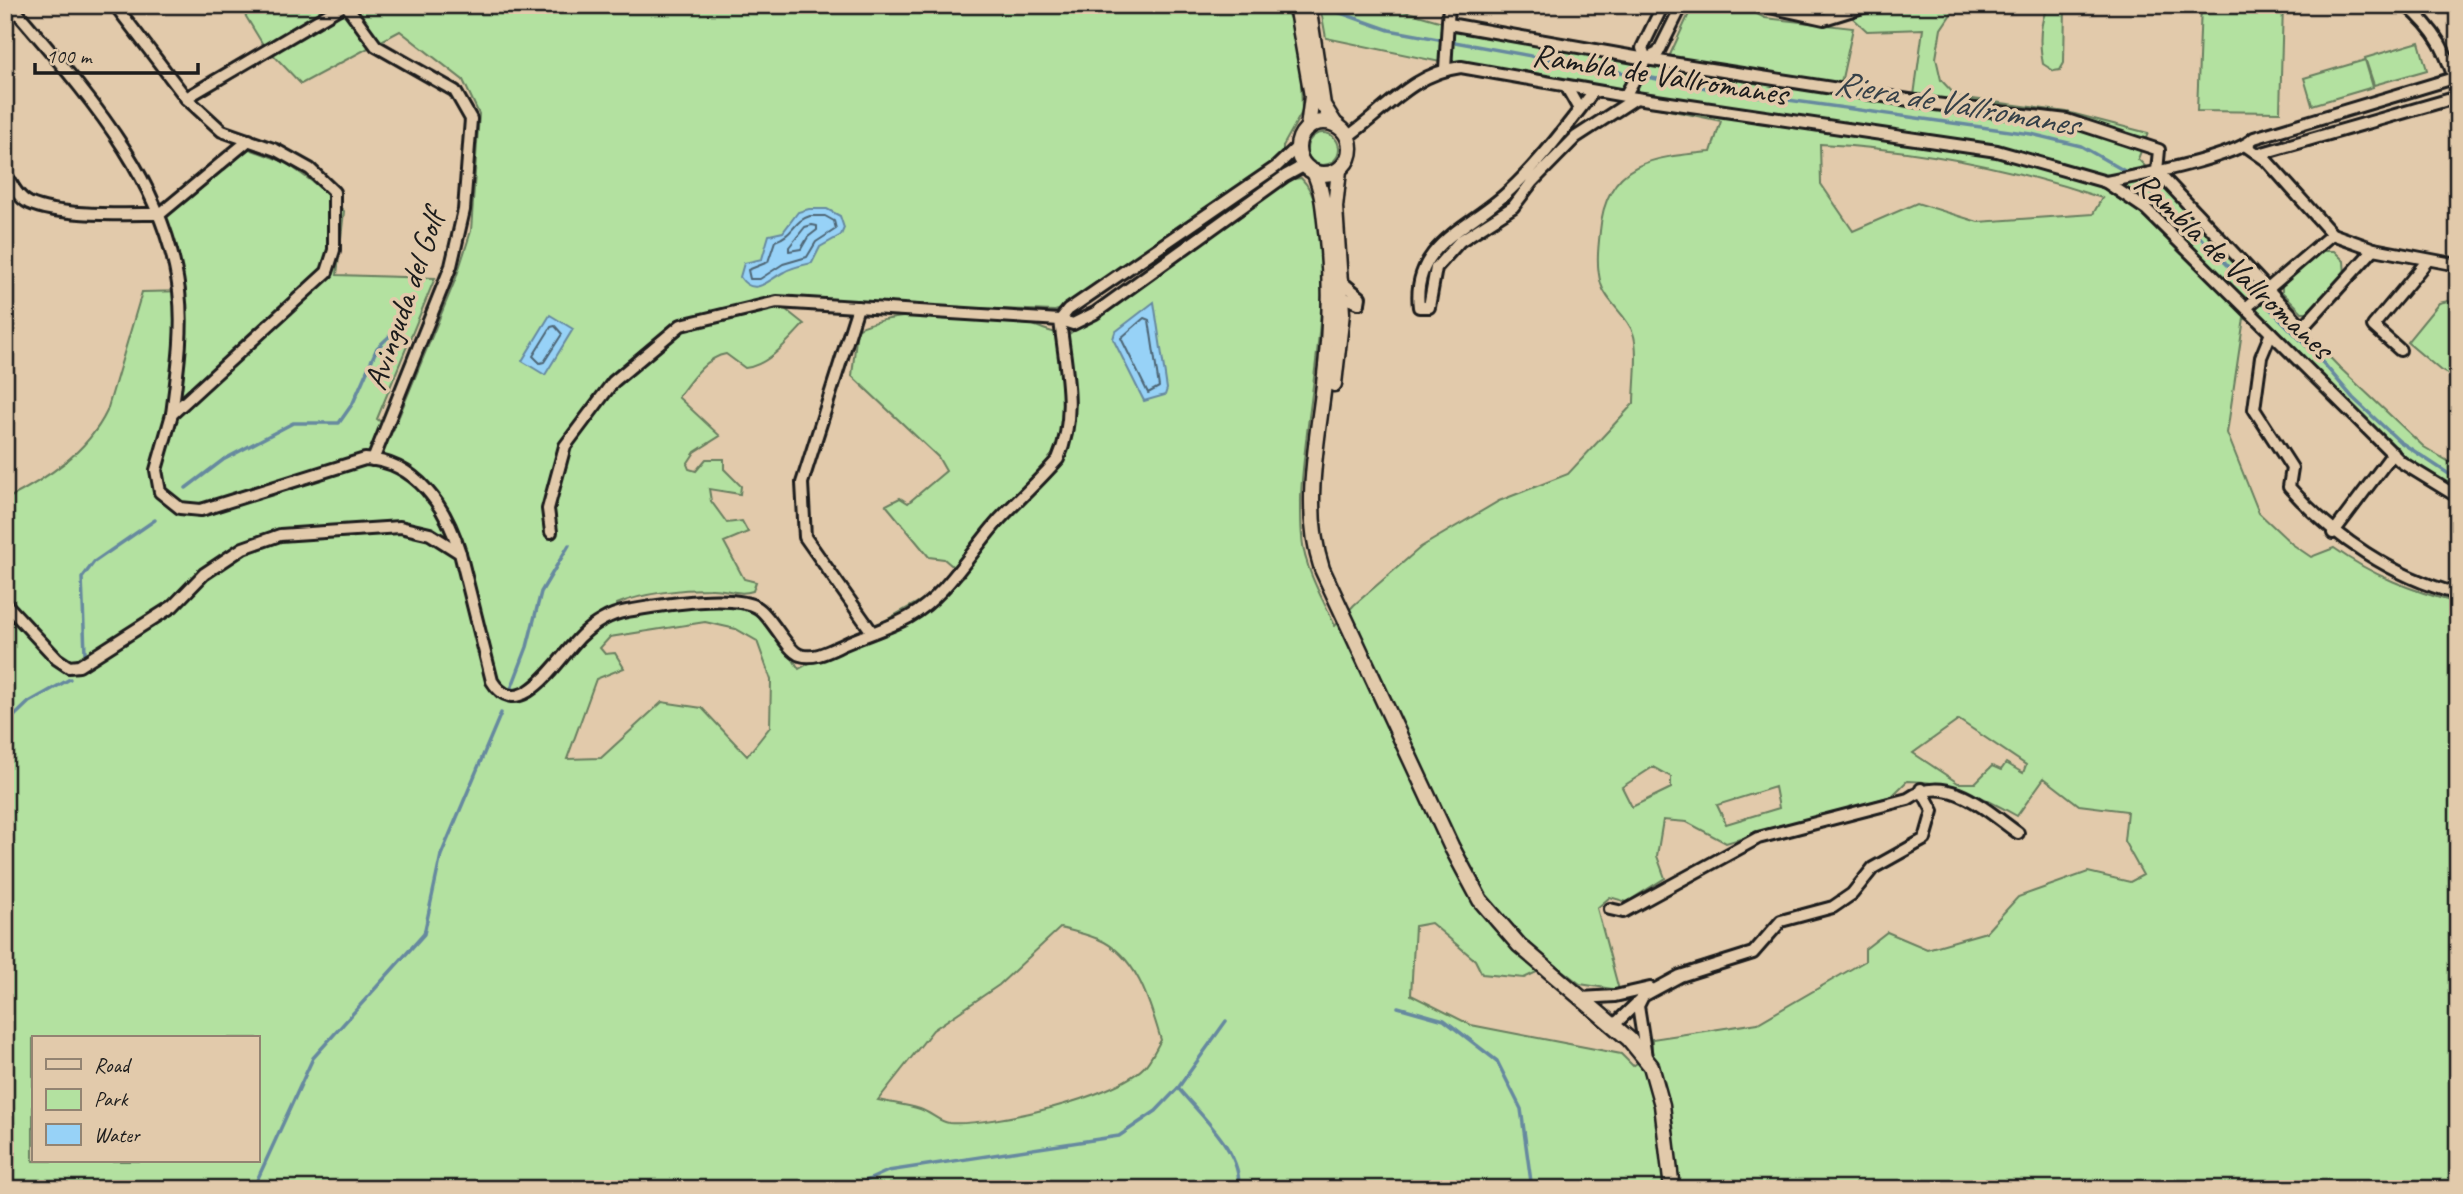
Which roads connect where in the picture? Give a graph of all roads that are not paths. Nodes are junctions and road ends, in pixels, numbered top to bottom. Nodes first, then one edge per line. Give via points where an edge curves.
1 (10, 5) edge
2 (116, 5) edge
3 (345, 5) edge
4 (1449, 5) edge
5 (1663, 5) edge
6 (1682, 5) edge
7 (1760, 5) edge
8 (1869, 5) edge
9 (2406, 5) edge
10 (1303, 10) edge
11 (1449, 24) junction
12 (1646, 59) junction
13 (1445, 69) junction
14 (2454, 78) junction
15 (1566, 86) junction
16 (2458, 90) edge
17 (1599, 91) junction
18 (1630, 97) junction
19 (2458, 97) edge
20 (186, 98) junction
21 (1579, 109) junction
22 (1610, 114) junction
23 (1335, 124) junction
24 (1308, 128) junction
25 (1347, 137) junction
26 (249, 141) junction
27 (1298, 146) junction
28 (2246, 146) junction
29 (2259, 154) junction
30 (1310, 169) junction
31 (1339, 170) junction
32 (2157, 171) junction
33 (8, 178) dead end
34 (2106, 182) junction
35 (160, 214) junction
36 (2332, 234) junction
37 (2374, 249) junction
38 (2428, 260) junction
39 (2458, 265) edge
40 (2269, 288) junction
41 (1338, 290) junction
42 (1359, 303) junction
43 (858, 307) junction
44 (2247, 307) junction
45 (1060, 320) junction
46 (1342, 322) junction
47 (2271, 333) junction
48 (2400, 350) dead end
49 (172, 414) junction
50 (2393, 453) junction
51 (373, 460) junction
52 (1314, 482) junction
53 (2455, 492) edge
54 (551, 532) dead end
55 (2333, 533) junction
56 (460, 553) junction
57 (2458, 594) edge
58 (5, 603) edge
59 (872, 632) junction
60 (1921, 789) junction
61 (2018, 833) dead end
62 (1610, 909) dead end
63 (1660, 986) junction
64 (1608, 996) junction
65 (1643, 996) junction
66 (1581, 998) junction
67 (1626, 1015) junction
68 (1613, 1026) junction
69 (1646, 1057) junction
70 (1672, 1189) edge

1 - 35 street via 130,155
2 - 20 street
3 - 20 street
3 - 51 street, Avinguda del Golf via 376,46 455,91 471,120 464,210 451,266
4 - 11 street
5 - 12 street via 1642,48
6 - 12 street via 1658,53
7 - 8 street via 1824,19
9 - 14 street via 2430,25
10 - 23 main road via 1323,105
10 - 24 main road via 1312,96
11 - 12 street, Rambla de Vallromanes
11 - 13 street via 1444,40
12 - 18 street
12 - 32 street, Rambla de Vallromanes via 2067,120 2159,150
13 - 15 street, Rambla de Vallromanes via 1461,67
13 - 25 street, Rambla de Vallromanes via 1415,82
14 - 16 street
14 - 28 street via 2254,138
15 - 17 street, Rambla de Vallromanes
15 - 21 street
17 - 18 street, Rambla de Vallromanes
17 - 21 street
17 - 22 street
18 - 22 street
18 - 34 street, Rambla de Vallromanes via 1997,151
19 - 29 street
20 - 26 street via 222,131
21 - 22 street via 1510,190 1444,239 1420,279 1419,307 1429,307 1436,268 1453,247 1513,207 1562,149
23 - 24 main road via 1320,122
23 - 25 main road
24 - 27 main road
25 - 31 main road via 1349,153
26 - 35 street
26 - 49 street via 310,169 334,192 334,250 327,272
27 - 30 main road
27 - 45 street via 1276,167 1068,310
28 - 29 street
28 - 32 street
29 - 36 street
30 - 31 main road via 1330,174
30 - 41 main road via 1322,192
30 - 45 street via 1285,176 1095,313 1073,324
31 - 41 main road via 1335,207
32 - 34 street
32 - 40 street, Rambla de Vallromanes
33 - 35 street via 28,202 84,213
34 - 44 street, Rambla de Vallromanes via 2146,209
35 - 49 street via 179,291 180,351
36 - 37 street
36 - 40 street
37 - 38 street
37 - 40 street, Rambla de Vallromanes via 2304,327
38 - 39 street
38 - 48 street via 2373,326
40 - 44 street
41 - 42 street
41 - 42 street via 1360,297
41 - 46 main road
41 - 52 main road
42 - 46 street
43 - 45 street
43 - 54 street via 777,302 681,326 613,382 565,446 548,509
43 - 59 street via 802,483 805,537
44 - 47 street, Rambla de Vallromanes
45 - 59 street via 1071,415 1058,458 910,617
46 - 52 main road
47 - 50 street, Rambla de Vallromanes
47 - 55 street via 2261,357 2254,409 2292,468 2289,487
49 - 51 street via 156,470 160,492 180,508 201,510
50 - 53 street, Rambla de Vallromanes
50 - 55 street
51 - 56 street via 385,460 425,485 451,523
52 - 66 main road via 1312,535 1322,569 1451,846 1475,892 1500,925
55 - 57 street via 2395,569
56 - 58 street via 430,534 400,527 280,536 243,548 204,574 173,606 79,666 69,667 57,659
56 - 59 street via 492,681 500,694 513,698 537,684 582,634 614,614 721,600 757,607 794,653 802,656 819,655
60 - 61 street via 1940,788 1965,796
60 - 62 street via 1908,799 1758,838 1623,912
60 - 63 street via 1933,811 1926,839 1873,869 1833,908 1781,921 1753,953
63 - 64 street
63 - 65 street
64 - 66 street
64 - 67 street via 1620,1002
65 - 67 street
65 - 69 street via 1638,1006
66 - 68 main road
67 - 68 street
68 - 69 main road
69 - 70 main road via 1662,1105

